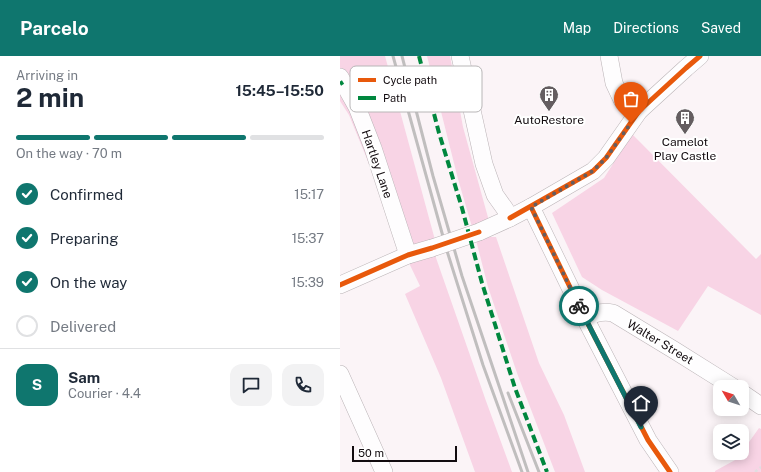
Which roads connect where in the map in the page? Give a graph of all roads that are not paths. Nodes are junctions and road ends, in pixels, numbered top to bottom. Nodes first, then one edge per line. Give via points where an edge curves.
1 (460, 56) edge
2 (609, 56) edge
3 (700, 56) edge
4 (462, 66) edge
5 (340, 76) edge
6 (350, 94) edge
7 (640, 111) junction
8 (359, 112) edge
9 (472, 112) edge
10 (531, 207) junction
11 (510, 218) junction
12 (408, 255) junction
13 (340, 285) edge
14 (585, 318) junction
15 (340, 374) edge
16 (722, 380) edge
17 (749, 398) edge
18 (761, 406) edge
19 (384, 472) edge
20 (670, 472) edge

1 - 4 street
2 - 7 street via 614,83 622,100
3 - 7 street
5 - 6 street, Hartley Lane
7 - 10 street via 606,158 593,171
8 - 12 street, Hartley Lane
9 - 11 street via 484,164 495,195
10 - 11 street
10 - 14 street
11 - 12 street, bridge via 479,232
12 - 13 street
14 - 16 street, Walter Street via 596,313 613,313
14 - 20 street via 648,440
15 - 19 street
17 - 18 street

